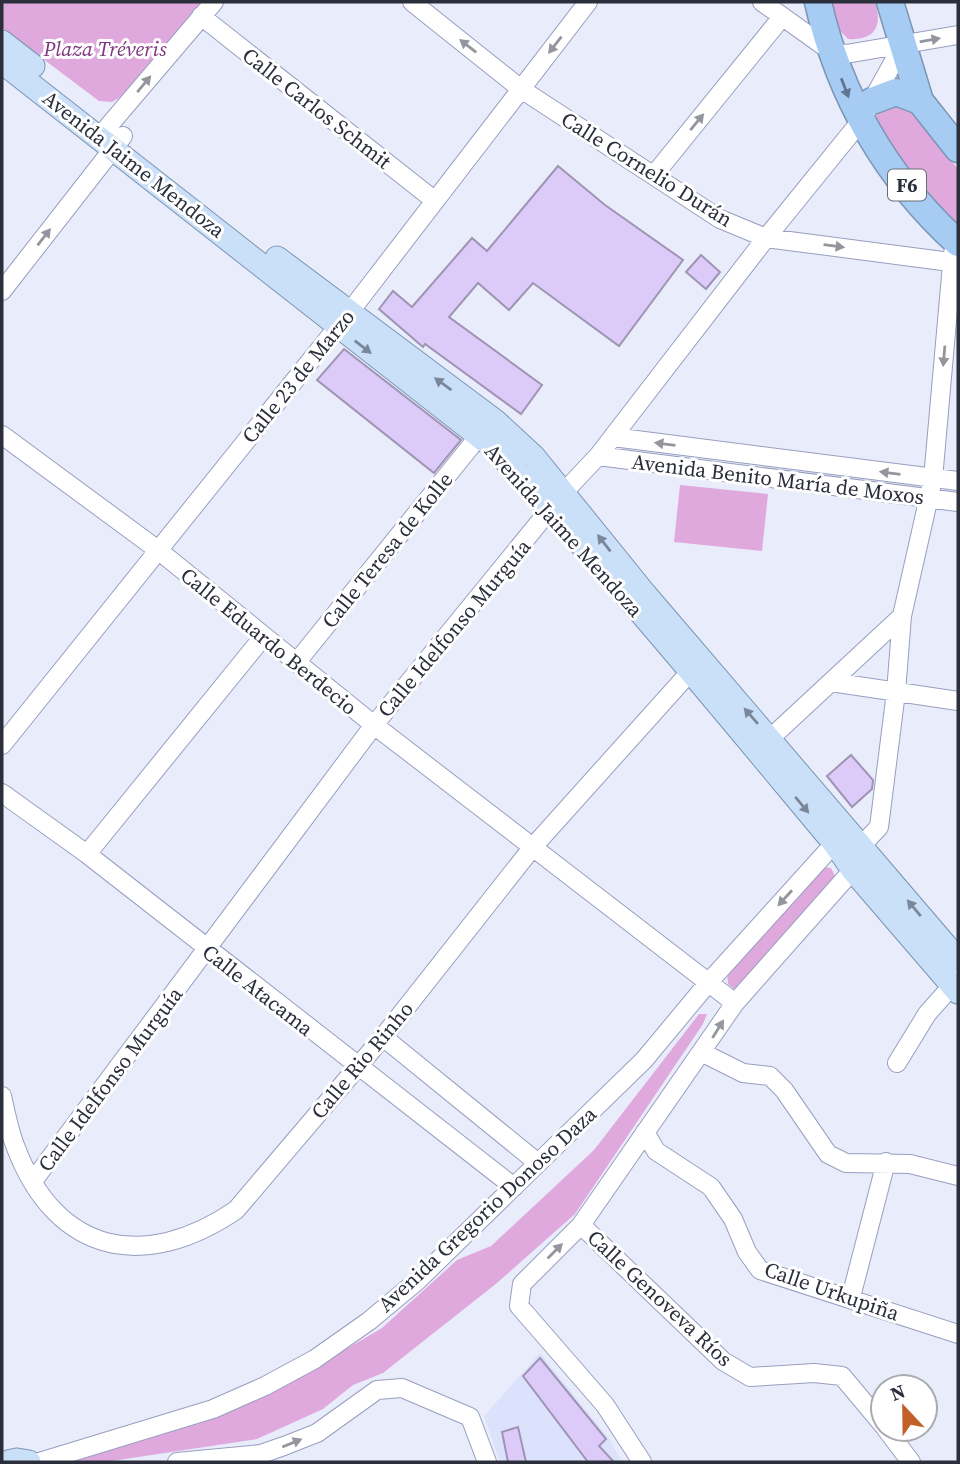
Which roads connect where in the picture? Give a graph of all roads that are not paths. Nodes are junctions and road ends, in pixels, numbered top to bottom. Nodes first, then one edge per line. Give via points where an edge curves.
1 (214, 2) edge
2 (412, 2) edge
3 (588, 2) edge
4 (762, 2) edge
5 (818, 2) edge
6 (890, 2) edge
7 (201, 16) junction
8 (782, 17) junction
9 (958, 35) edge
10 (2, 42) edge
11 (903, 45) junction
12 (832, 52) junction
13 (2, 62) edge
14 (521, 89) junction
15 (920, 101) junction
16 (866, 112) junction
17 (112, 136) junction
18 (958, 149) edge
19 (654, 175) junction
20 (434, 200) junction
21 (766, 237) junction
22 (956, 252) edge
23 (2, 291) edge
24 (343, 321) junction
25 (2, 435) edge
26 (479, 436) junction
27 (612, 437) junction
28 (598, 456) junction
29 (933, 479) junction
30 (958, 481) edge
31 (929, 499) junction
32 (558, 501) junction
33 (958, 502) edge
34 (158, 550) junction
35 (902, 616) junction
36 (263, 637) junction
37 (296, 663) junction
38 (695, 665) junction
39 (831, 682) junction
40 (896, 692) junction
41 (958, 701) edge
42 (374, 725) junction
43 (2, 745) edge
44 (764, 745) junction
45 (2, 793) edge
46 (532, 848) junction
47 (852, 848) junction
48 (87, 855) junction
49 (207, 950) junction
50 (958, 960) edge
51 (708, 983) junction
52 (956, 986) edge
53 (735, 1003) junction
54 (383, 1037) junction
55 (703, 1054) junction
56 (897, 1063) dead end
57 (358, 1067) junction
58 (2, 1096) edge
59 (645, 1132) junction
60 (886, 1162) junction
61 (538, 1163) junction
62 (958, 1176) edge
63 (33, 1181) junction
64 (514, 1187) junction
65 (581, 1225) junction
66 (851, 1297) junction
67 (958, 1334) edge
68 (869, 1408) edge
69 (897, 1443) edge
70 (2, 1458) edge
71 (8, 1462) edge
72 (29, 1462) edge
73 (39, 1462) edge
74 (177, 1462) edge
75 (487, 1462) edge
76 (642, 1462) edge
77 (911, 1462) edge

1 - 7 street
14 -> 2 street, Calle Cornelio Durán
3 -> 14 street, Calle 23 de Marzo
4 - 8 street
5 - 12 highway, F6
6 - 11 highway
17 -> 7 street
7 - 20 street, Calle Carlos Schmit
8 - 12 street
19 -> 8 street
11 -> 9 street
10 - 17 main road, Avenida Jaime Mendoza
11 - 12 street
11 - 15 highway
11 - 16 street, Calle Idelfonso Murguía
12 -> 16 highway, F6 via 846,93
13 - 17 main road, Avenida Jaime Mendoza
14 - 19 street, Calle Cornelio Durán
14 - 20 street, Calle 23 de Marzo
15 - 16 highway via 896,92
15 - 18 highway
16 - 21 street, Calle Idelfonso Murguía
16 - 22 highway, F6 via 916,197
23 -> 17 street
17 - 24 main road, Avenida Jaime Mendoza
19 - 21 street, Calle Cornelio Durán via 720,219
20 - 24 street, Calle 23 de Marzo
21 -> 22 street, Calle Cornelio Durán
21 - 27 street, Calle Idelfonso Murguía
22 -> 29 street
24 -> 26 main road, Avenida Jaime Mendoza
32 -> 24 main road, Avenida Jaime Mendoza via 534,457 495,421
24 - 34 street, Calle 23 de Marzo
25 - 34 street, Calle Eduardo Berdecio
26 - 32 main road, Avenida Jaime Mendoza
26 - 37 street, Calle Teresa de Kolle
27 - 28 street, Calle Idelfonso Murguía
29 -> 27 street, Avenida Benito María de Moxos
28 - 31 street, Avenida Benito María de Moxos
28 - 32 street, Calle Idelfonso Murguía
29 - 30 street, Avenida Benito María de Moxos
29 - 31 street
31 - 33 street, Avenida Benito María de Moxos
31 - 35 street
32 - 38 main road, Avenida Jaime Mendoza
32 - 42 street, Calle Idelfonso Murguía
34 - 36 street, Calle Eduardo Berdecio
34 - 43 street, Calle 23 de Marzo
35 - 39 street
35 - 40 street
36 - 37 street, Calle Eduardo Berdecio
36 - 48 street
37 - 42 street, Calle Eduardo Berdecio
38 - 44 main road, Avenida Jaime Mendoza
38 - 46 street, Calle Rio Rinho
39 - 40 street
39 - 44 street
40 - 41 street
40 - 47 street via 879,827
42 - 46 street, Calle Eduardo Berdecio
42 - 49 street, Calle Idelfonso Murguía
44 - 47 main road, Avenida Jaime Mendoza
45 - 48 street, Calle Atacama
46 - 51 street, Calle Eduardo Berdecio
46 - 54 street, Calle Rio Rinho
50 -> 47 main road, Avenida Jaime Mendoza
47 -> 51 street, Avenida Gregorio Donoso Daza
47 - 52 main road, Avenida Jaime Mendoza
47 - 53 street
48 - 49 street, Calle Atacama
49 - 57 street, Calle Atacama
49 - 63 street, Calle Idelfonso Murguía
51 - 53 street, Calle Eduardo Berdecio
51 - 61 street, Avenida Gregorio Donoso Daza via 644,1060
52 - 56 street via 921,1023
55 -> 53 street
54 - 57 street, Calle Rio Rinho
54 - 61 street
55 - 59 street
55 - 60 street via 743,1073 770,1076 828,1154 846,1163
57 - 63 street, Calle Rio Rinho via 236,1210 183,1239 146,1248 95,1238 52,1209
57 - 64 street, Calle Atacama
58 - 63 street, Calle Rio Rinho via 16,1148
59 - 65 street
59 - 66 street, Calle Urkupiña via 656,1151 711,1188 760,1270
60 - 62 street
60 - 66 street
61 - 64 street, Avenida Gregorio Donoso Daza
64 - 73 street, Avenida Gregorio Donoso Daza via 417,1281 315,1359 213,1409
65 - 68 street, Calle Genoveva Ríos via 723,1361 750,1377 842,1376
76 -> 65 street via 605,1405 519,1306 522,1284
66 - 67 street, Calle Urkupiña
69 - 77 street, Calle Genoveva Ríos
70 - 71 main road
71 - 72 main road
74 -> 75 street via 261,1454 317,1433 377,1390 402,1388 470,1417

